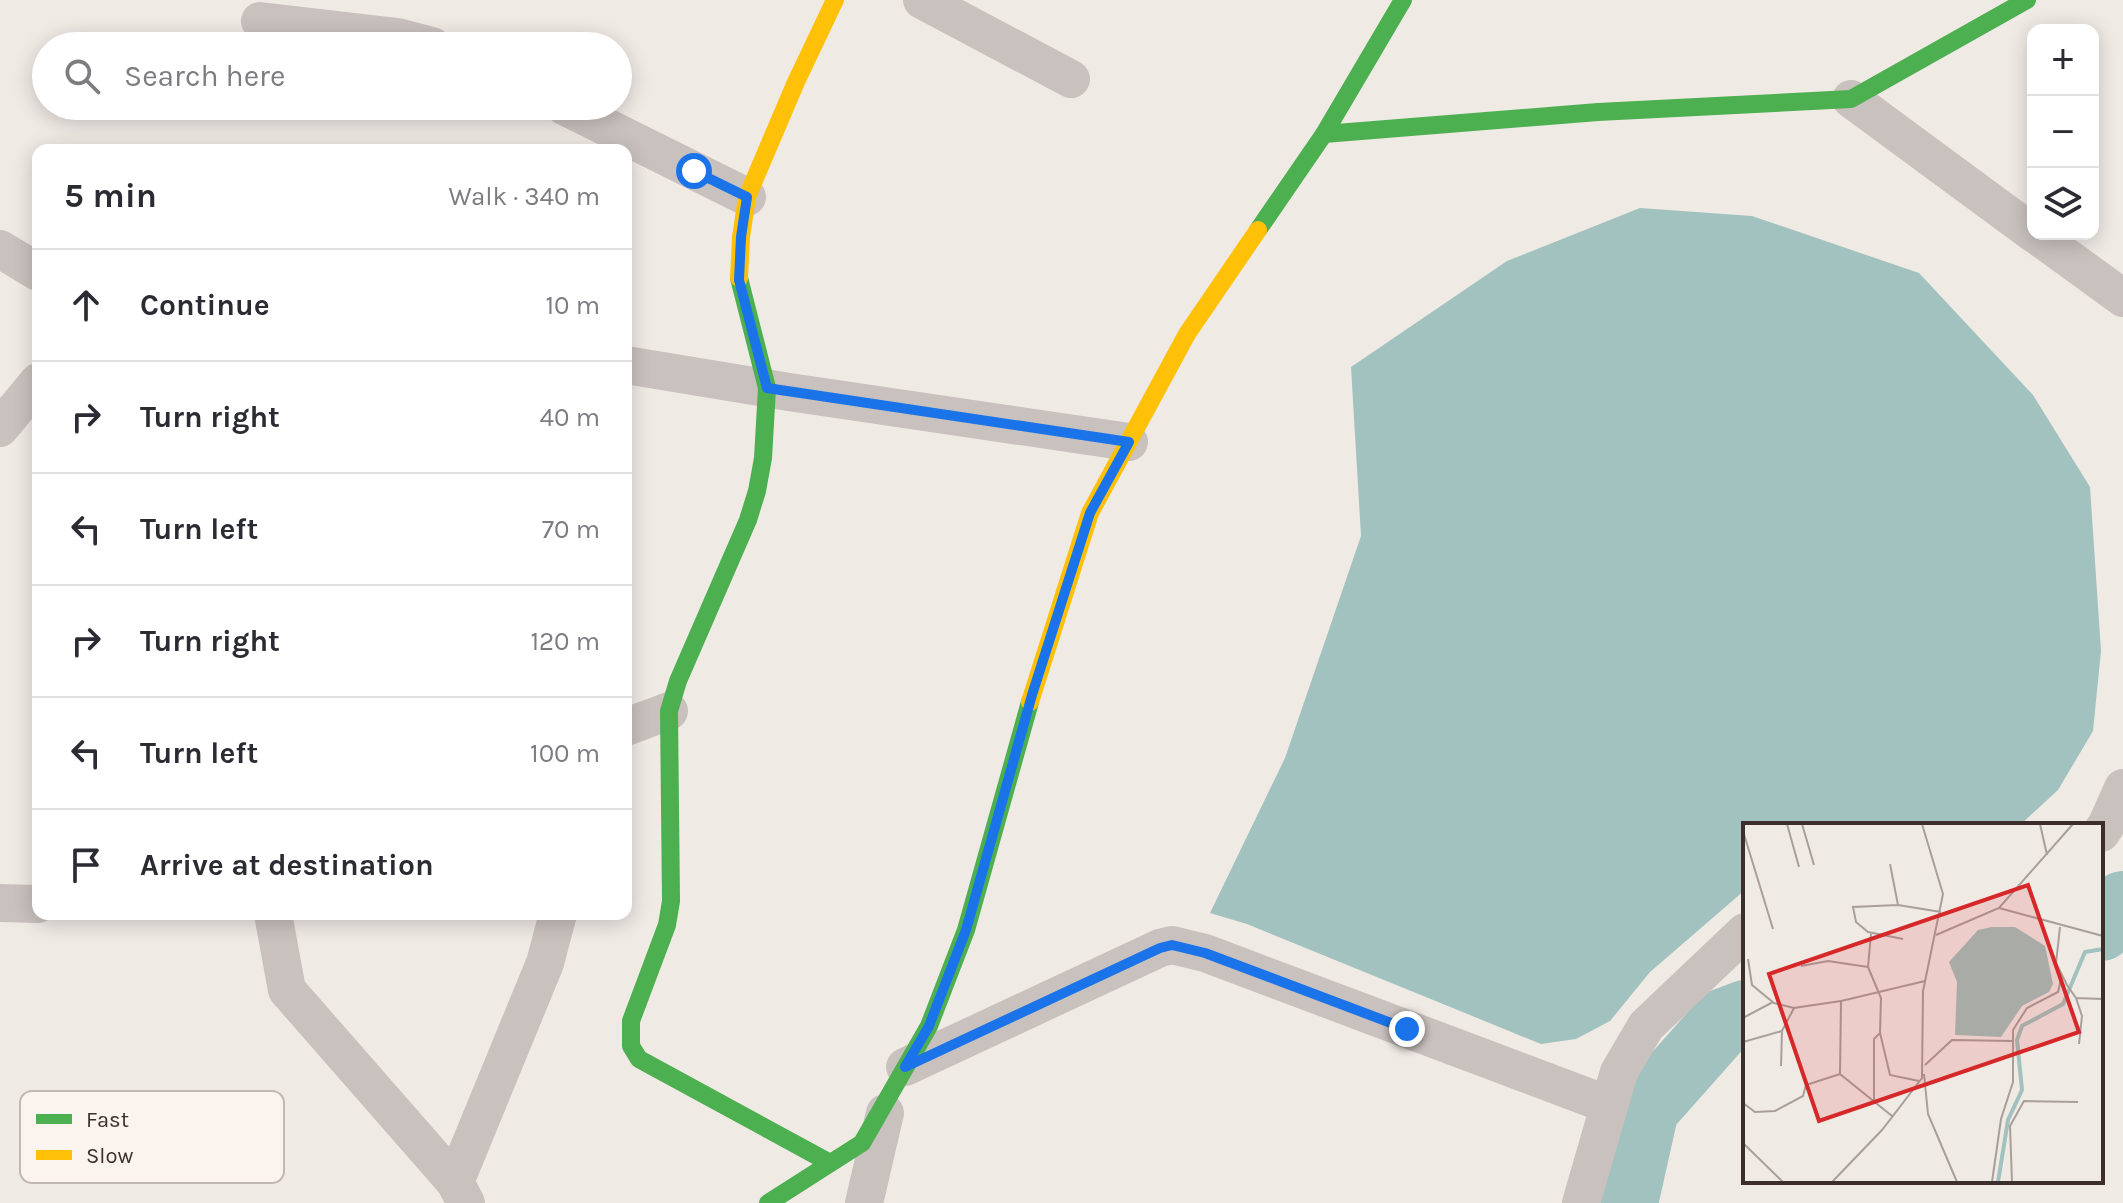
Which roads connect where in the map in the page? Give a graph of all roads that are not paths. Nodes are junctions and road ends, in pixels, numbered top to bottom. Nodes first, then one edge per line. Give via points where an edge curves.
1 (835, 0) edge
2 (922, 0) edge
3 (1403, 0) edge
4 (2027, 0) edge
5 (260, 21) dead end
6 (355, 32) edge
7 (1071, 79) dead end
8 (1851, 99) junction
9 (592, 120) edge
10 (1324, 134) junction
11 (747, 197) junction
12 (2027, 228) edge
13 (2044, 240) edge
14 (0, 249) edge
15 (32, 268) edge
16 (2123, 298) edge
17 (632, 366) edge
18 (767, 388) junction
19 (32, 389) edge
20 (0, 428) edge
21 (1129, 442) junction
22 (669, 711) junction
23 (632, 725) edge
24 (2123, 788) edge
25 (2103, 830) edge
26 (0, 903) edge
27 (32, 904) edge
28 (274, 920) edge
29 (556, 920) edge
30 (1743, 934) edge
31 (897, 1081) junction
32 (1609, 1105) junction
33 (830, 1163) junction
34 (460, 1192) edge
35 (768, 1203) edge
36 (864, 1203) edge
37 (1581, 1203) edge

1 - 11 street
2 - 7 street
3 - 10 street
4 - 8 street
5 - 6 street
8 - 10 street
8 - 12 street
9 - 11 street
10 - 21 street via 1187,334
11 - 18 street via 739,280
13 - 16 street
14 - 15 street
17 - 18 street
18 - 21 street
18 - 22 street via 757,491
19 - 20 street
21 - 31 street via 1090,513 966,930 929,1026
22 - 23 street
22 - 33 street via 671,901 631,1021 631,1046 639,1059
24 - 25 street
26 - 27 street
28 - 34 street via 287,990
29 - 34 street
30 - 32 street via 1646,1026 1619,1072
31 - 32 street via 1172,945
31 - 33 street via 862,1143
31 - 36 street
32 - 37 street
33 - 35 street

